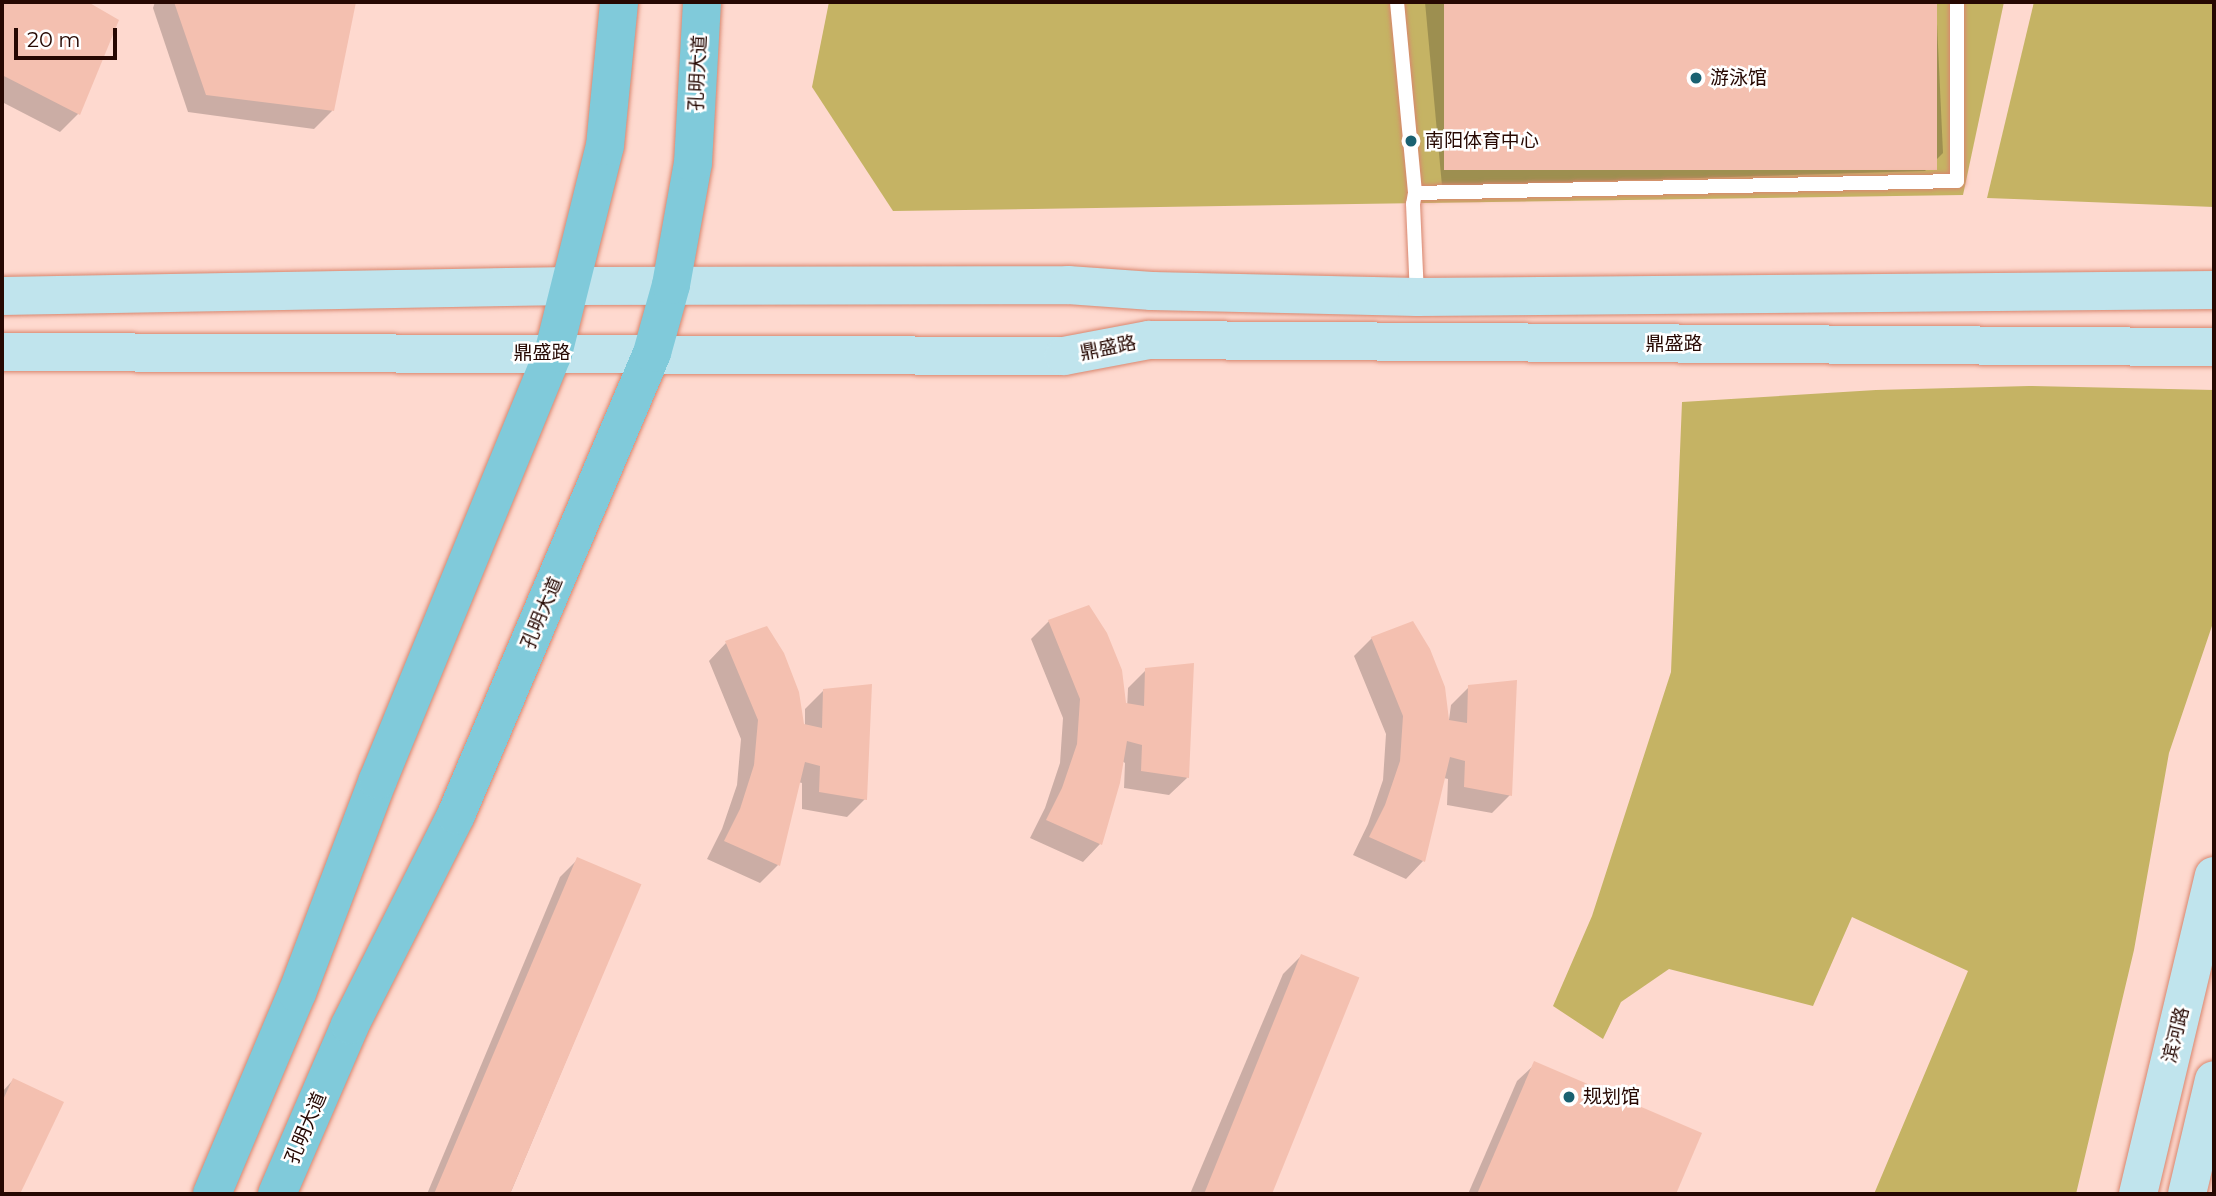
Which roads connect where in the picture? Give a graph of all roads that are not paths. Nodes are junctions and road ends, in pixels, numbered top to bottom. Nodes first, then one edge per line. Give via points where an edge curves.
1 (619, 2) edge
2 (702, 2) edge
3 (1397, 2) edge
4 (1957, 2) edge
5 (1415, 193) junction
6 (569, 285) junction
7 (671, 285) junction
8 (2214, 290) edge
9 (2, 296) edge
10 (1417, 296) junction
11 (2214, 347) edge
12 (2, 352) edge
13 (652, 353) junction
14 (553, 354) junction
15 (2214, 877) edge
16 (2214, 1080) edge
17 (212, 1194) edge
18 (277, 1194) edge
19 (2138, 1194) edge
20 (2187, 1194) edge

1 - 6 main road via 605,146
2 - 7 main road, 孔明大道 via 693,163
3 - 5 lane
4 - 5 lane via 1957,181
5 - 10 lane
6 - 7 street
6 - 9 street
6 - 14 main road
7 - 10 street via 1068,285
7 - 13 main road, 孔明大道
8 - 10 street
11 - 13 street, 鼎盛路 via 1149,340 1064,356
12 - 14 street, 鼎盛路
13 - 14 street, 鼎盛路
13 - 18 main road, 孔明大道 via 456,815 350,1025
14 - 17 main road
15 - 19 street, 滨河路
16 - 20 street

